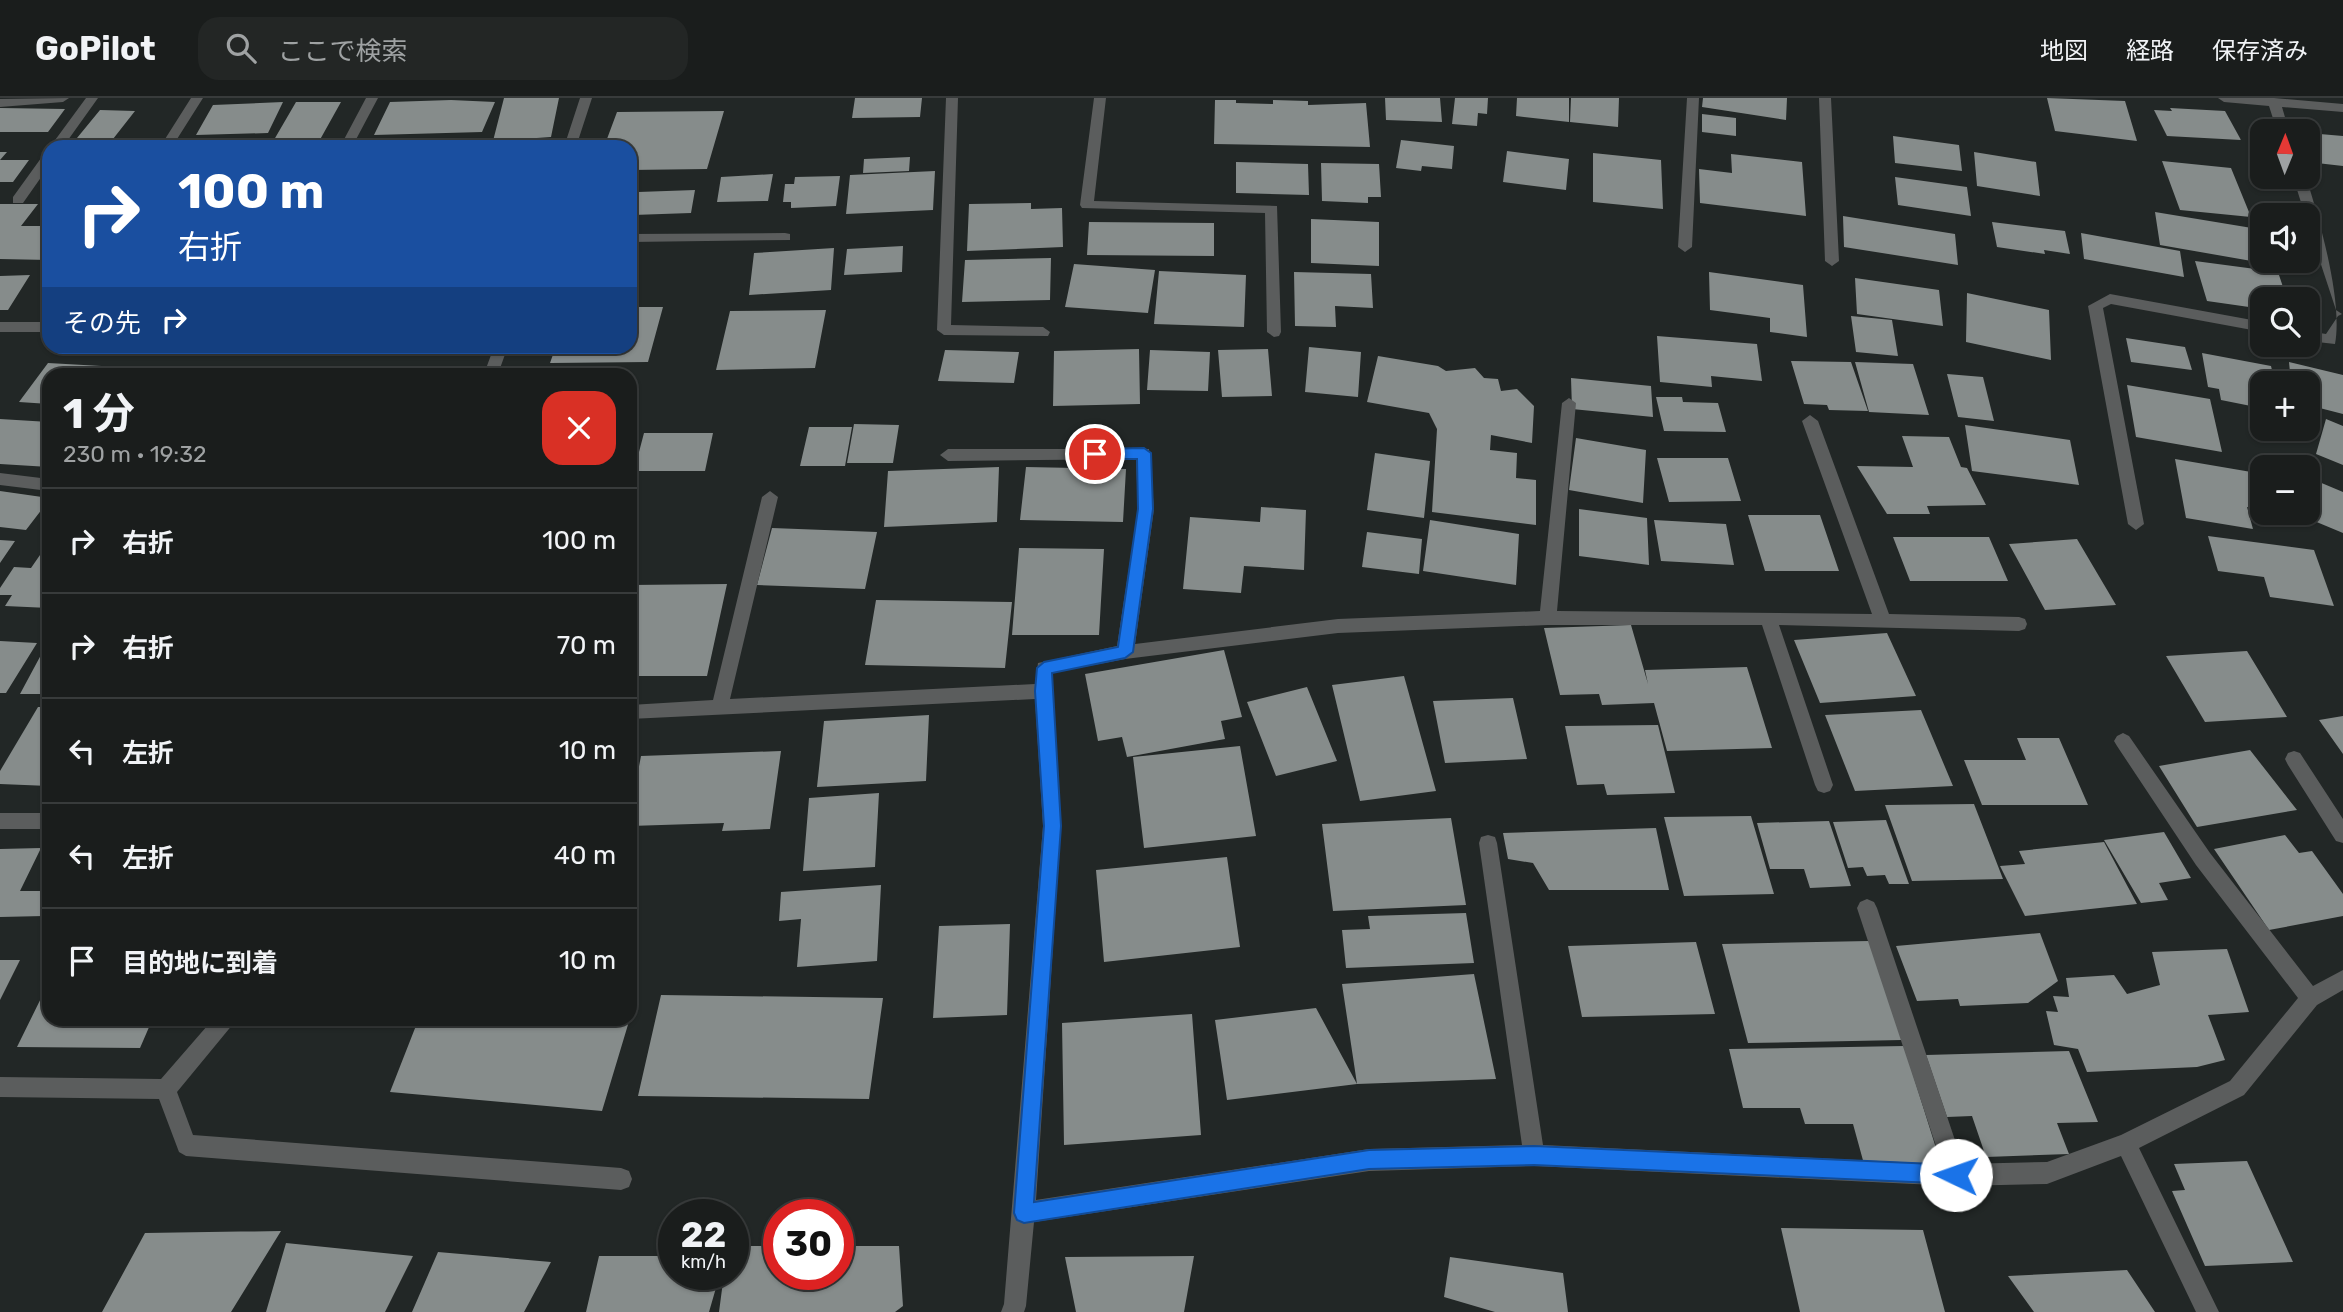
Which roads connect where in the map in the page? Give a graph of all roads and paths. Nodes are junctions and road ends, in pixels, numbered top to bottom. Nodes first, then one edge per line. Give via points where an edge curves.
1 (63, 98) edge
2 (92, 98) edge
3 (197, 98) edge
4 (372, 98) edge
5 (586, 98) edge
6 (953, 98) edge
7 (1100, 98) edge
8 (1693, 98) edge
9 (1825, 98) edge
10 (2224, 98) edge
11 (2248, 99) edge
12 (2274, 102) junction
13 (0, 103) edge
14 (2343, 108) edge
15 (2279, 119) edge
16 (61, 140) edge
17 (170, 140) edge
18 (350, 140) edge
19 (572, 140) edge
20 (42, 167) edge
21 (2303, 189) edge
22 (18, 200) dead end
23 (785, 237) dead end
24 (637, 238) edge
25 (1685, 247) dead end
26 (1832, 261) dead end
27 (2343, 310) edge
28 (2343, 319) edge
29 (2250, 325) edge
30 (0, 327) edge
31 (42, 327) edge
32 (1043, 332) dead end
33 (1274, 332) dead end
34 (2320, 338) edge
35 (1569, 403) dead end
36 (1810, 421) dead end
37 (947, 455) dead end
38 (0, 479) edge
39 (42, 484) edge
40 (770, 497) dead end
41 (2136, 524) dead end
42 (1548, 618) junction
43 (1768, 618) junction
44 (1883, 620) junction
45 (2019, 624) dead end
46 (1125, 652) junction
47 (1043, 691) junction
48 (720, 706) junction
49 (637, 712) edge
50 (2123, 741) dead end
51 (2294, 759) dead end
52 (1824, 785) dead end
53 (0, 821) edge
54 (42, 821) edge
55 (2343, 835) edge
56 (1488, 844) dead end
57 (1867, 908) dead end
58 (2343, 979) edge
59 (2310, 998) junction
60 (221, 1026) edge
61 (0, 1087) edge
62 (166, 1088) junction
63 (2126, 1144) junction
64 (1534, 1155) junction
65 (1956, 1175) junction
66 (621, 1179) dead end
67 (1024, 1213) junction
68 (1012, 1312) edge
69 (2208, 1312) edge

1 - 13 street
2 - 16 street
3 - 17 street
4 - 18 street
5 - 19 street
6 - 32 street via 944,330
7 - 33 street via 1087,205 1272,209
8 - 25 street
9 - 26 street
10 - 11 street
11 - 12 street
12 - 14 street
12 - 15 street
20 - 22 street
21 - 27 street
23 - 24 street
28 - 34 street via 2330,340
29 - 41 street via 2110,299 2095,306
30 - 31 street
35 - 42 street
36 - 44 street
37 - 46 street via 1144,453 1146,509
38 - 39 street
40 - 48 street
42 - 43 street
42 - 46 street via 1338,626
43 - 44 street
43 - 52 street
44 - 45 street
46 - 47 street via 1044,668
47 - 48 street
47 - 67 street via 1052,826
48 - 49 street
50 - 59 street via 2203,859
51 - 55 street
53 - 54 street
56 - 64 street
57 - 65 street
58 - 59 street
59 - 63 street via 2237,1088
60 - 62 street
61 - 62 street
62 - 66 street via 186,1145
63 - 65 street via 2047,1173
63 - 69 street
64 - 65 street
64 - 67 street via 1369,1160
67 - 68 street

